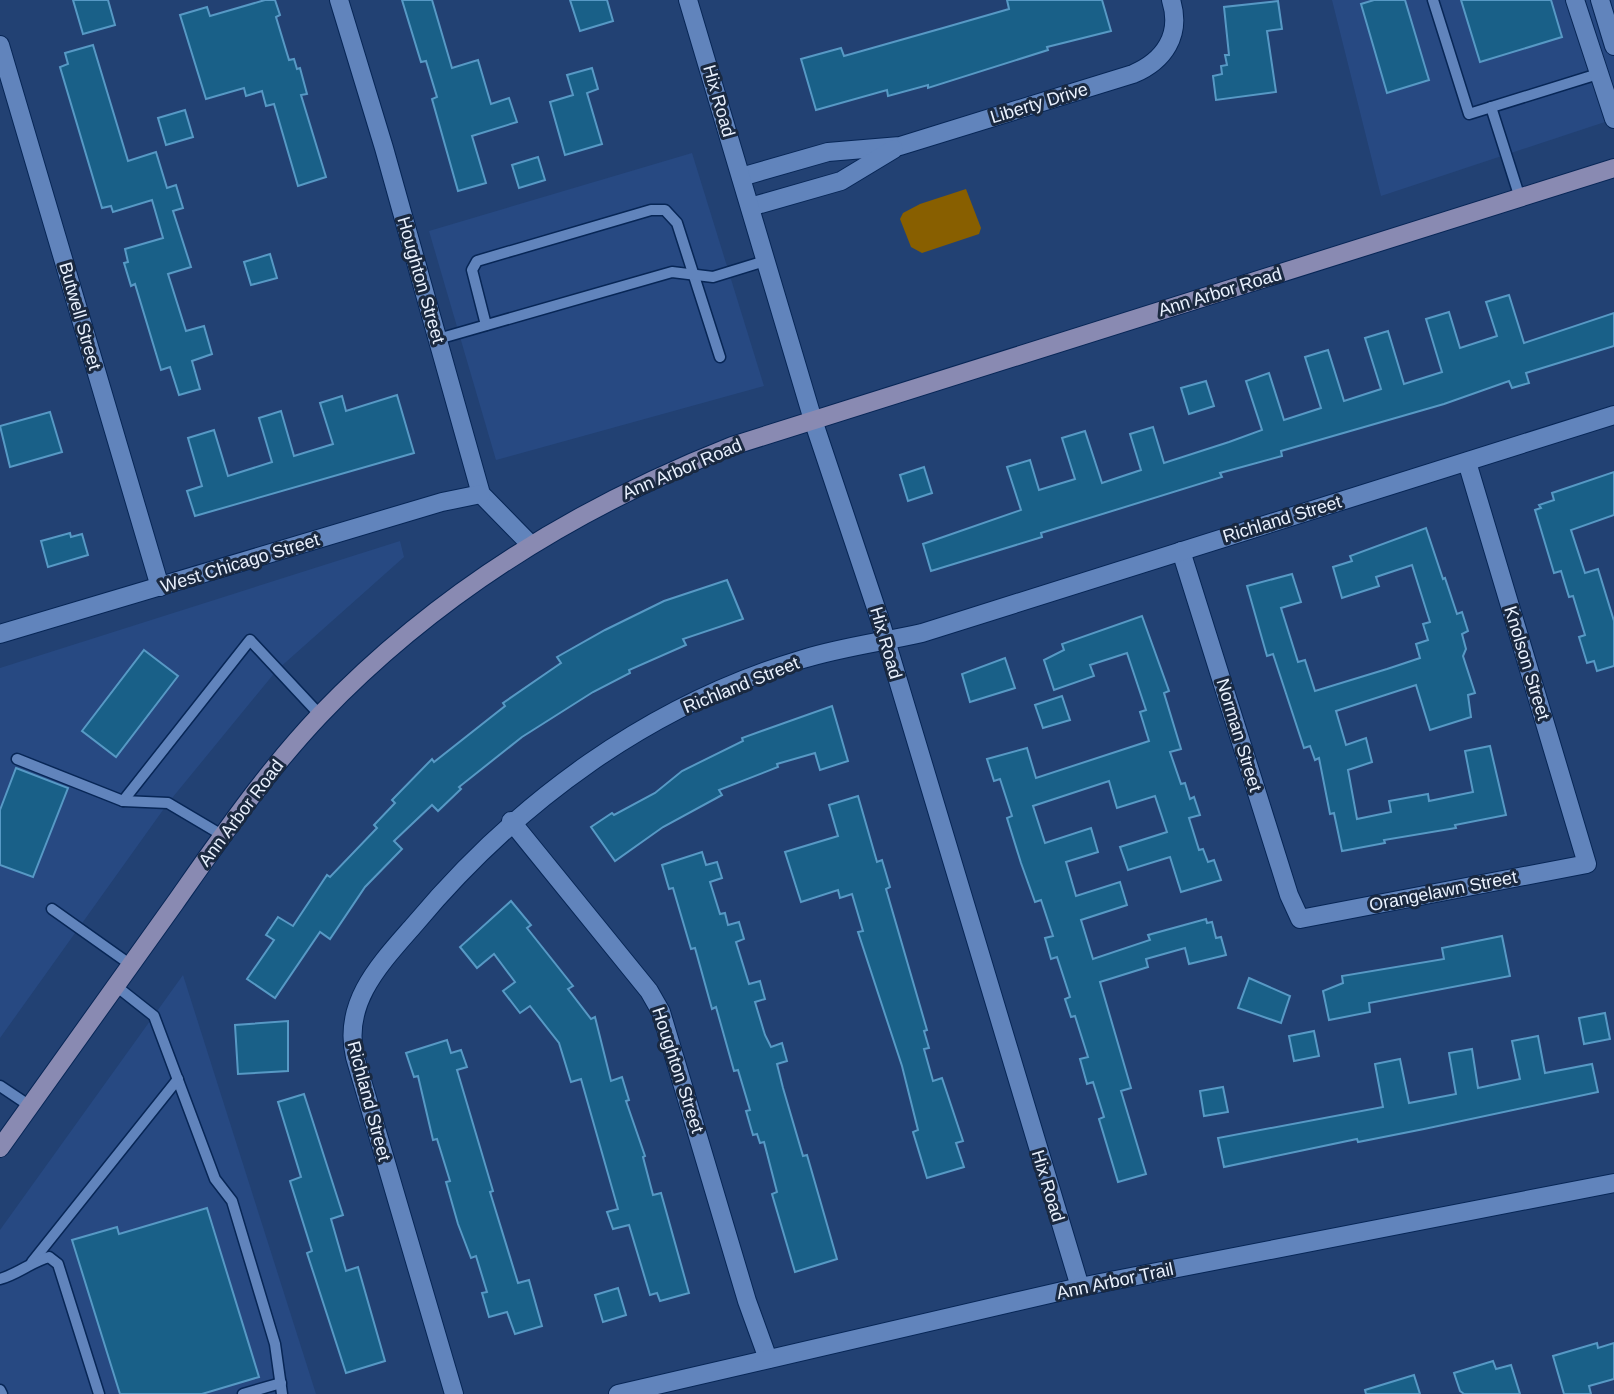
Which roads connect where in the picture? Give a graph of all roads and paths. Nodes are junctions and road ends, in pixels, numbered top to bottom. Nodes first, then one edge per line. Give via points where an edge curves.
1 (339, 0) edge
2 (688, 0) edge
3 (1171, 0) edge
4 (1433, 0) edge
5 (1575, 0) edge
6 (1600, 0) edge
7 (0, 45) edge
8 (1614, 46) edge
9 (1603, 74) edge
10 (1491, 107) junction
11 (1614, 118) edge
12 (900, 146) junction
13 (1614, 169) edge
14 (741, 177) junction
15 (1520, 198) junction
16 (750, 207) junction
17 (765, 261) junction
18 (694, 275) junction
19 (486, 325) junction
20 (438, 339) junction
21 (720, 357) dead end
22 (1614, 415) edge
23 (813, 420) junction
24 (1466, 462) junction
25 (481, 494) junction
26 (530, 544) junction
27 (1181, 551) junction
28 (160, 587) junction
29 (0, 634) edge
30 (885, 641) junction
31 (320, 715) junction
32 (17, 759) dead end
33 (123, 801) junction
34 (511, 821) junction
35 (222, 835) junction
36 (1587, 864) joint
37 (51, 909) dead end
38 (1300, 919) joint
39 (131, 965) junction
40 (116, 986) junction
41 (177, 1079) junction
42 (0, 1086) edge
43 (30, 1106) junction
44 (0, 1149) edge
45 (1614, 1183) edge
46 (32, 1262) junction
47 (0, 1279) edge
48 (1080, 1287) junction
49 (768, 1359) junction
50 (281, 1388) edge
51 (638, 1392) edge
52 (99, 1394) edge
53 (243, 1394) edge
54 (454, 1394) edge
55 (618, 1394) edge

1 - 20 street, Houghton Street
2 - 14 street, Hix Road
3 - 12 street, Liberty Drive via 1175,29 1162,57 1149,67
4 - 10 lane via 1469,114
5 - 9 street
6 - 8 street
7 - 28 street, Butwell Street
9 - 10 lane
9 - 11 street
10 - 15 lane
12 - 14 street via 828,152
12 - 16 street via 841,181
13 - 15 main road, Ann Arbor Road
14 - 16 street, Hix Road
15 - 23 main road, Ann Arbor Road
16 - 17 street, Hix Road
17 - 18 lane via 713,277
17 - 23 street, Hix Road
18 - 19 lane via 672,272
18 - 19 lane via 673,215 651,210 477,261 472,270
18 - 21 lane
19 - 20 lane
20 - 25 street, Houghton Street
22 - 24 street, Richland Street
23 - 26 main road, Ann Arbor Road via 670,470
23 - 30 street, Hix Road
24 - 27 street, Richland Street
24 - 36 street, Knolson Street
25 - 26 street, Houghton Street
25 - 28 street, West Chicago Street
26 - 31 main road, Ann Arbor Road via 453,599
27 - 30 street, Richland Street
27 - 38 street, Norman Street
28 - 29 street, West Chicago Street
30 - 34 street, Richland Street via 801,660 695,702 601,755
30 - 48 street, Hix Road
31 - 33 lane via 250,640
31 - 35 main road, Ann Arbor Road
32 - 33 lane
33 - 35 lane via 168,803
34 - 49 street, Houghton Street via 662,1012
34 - 54 street, Richland Street via 401,939 363,990 351,1025 355,1057
35 - 39 main road, Ann Arbor Road
36 - 38 street, Orangelawn Street
37 - 39 lane
39 - 40 main road, Ann Arbor Road
40 - 41 lane via 154,1016
40 - 43 main road, Ann Arbor Road
41 - 46 lane
41 - 50 lane via 215,1179 232,1201 275,1344
42 - 43 lane
43 - 44 main road, Ann Arbor Road
45 - 48 street, Ann Arbor Trail
46 - 47 lane via 15,1275
46 - 52 lane via 49,1257 58,1264
48 - 49 street, Ann Arbor Trail
49 - 51 street, Ann Arbor Trail
50 - 53 lane
51 - 55 street, Ann Arbor Trail

